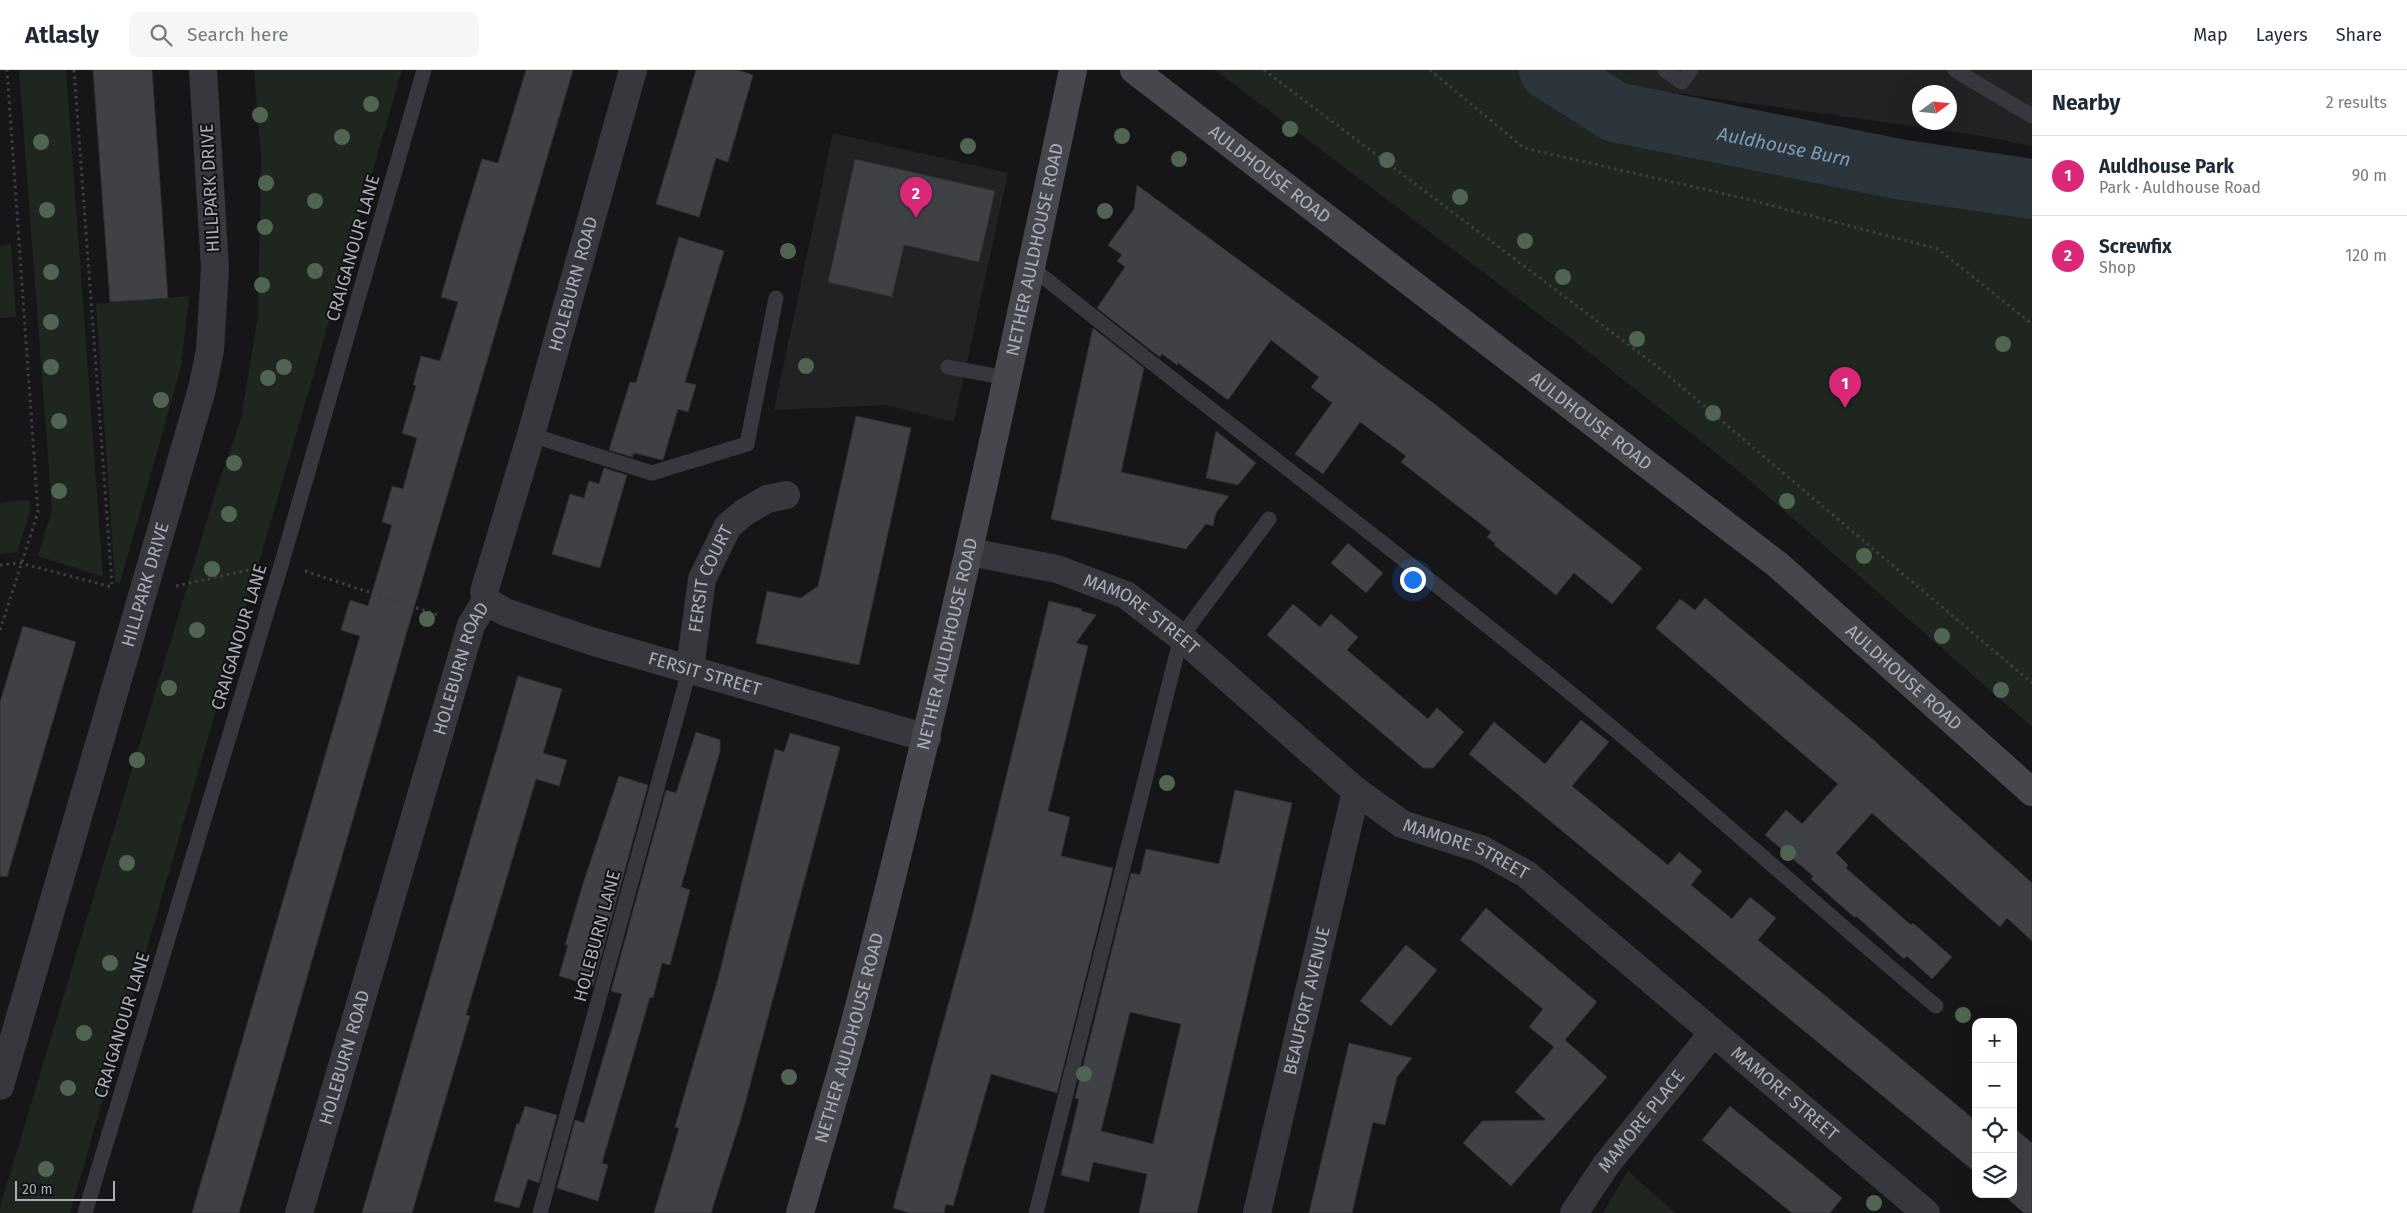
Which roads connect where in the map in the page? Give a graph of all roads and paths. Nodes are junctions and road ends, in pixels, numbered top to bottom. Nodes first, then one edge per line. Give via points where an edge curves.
1 (7, 70) edge
2 (74, 70) edge
3 (203, 70) edge
4 (424, 70) edge
5 (633, 70) edge
6 (1073, 70) edge
7 (1134, 70) edge
8 (1264, 70) edge
9 (1430, 70) edge
10 (1665, 70) edge
11 (1691, 70) edge
12 (1955, 70) edge
13 (2032, 116) edge
14 (1031, 267) junction
15 (776, 298) dead end
16 (2032, 324) edge
17 (948, 367) dead end
18 (1007, 378) junction
19 (531, 435) junction
20 (786, 495) dead end
21 (1269, 519) dead end
22 (970, 552) junction
23 (282, 562) junction
24 (20, 563) junction
25 (0, 565) edge
26 (144, 594) junction
27 (486, 601) junction
28 (470, 625) junction
29 (0, 630) edge
30 (1181, 637) junction
31 (690, 668) junction
32 (2032, 683) edge
33 (926, 738) junction
34 (1356, 791) junction
35 (2032, 792) edge
36 (1936, 1006) dead end
37 (1712, 1034) junction
38 (0, 1086) edge
39 (85, 1213) edge
40 (299, 1213) edge
41 (540, 1213) edge
42 (800, 1213) edge
43 (1036, 1213) edge
44 (1257, 1213) edge
45 (1574, 1213) edge
46 (1926, 1213) edge

1 - 24 path via 38,512
2 - 24 path via 112,587
3 - 26 street, HILLPARK DRIVE via 215,269 210,350
4 - 23 lane, CRAIGANOUR LANE
5 - 19 street, HOLEBURN ROAD
6 - 14 main road, NETHER AULDHOUSE ROAD
7 - 35 main road, AULDHOUSE ROAD via 1778,564
8 - 32 path via 1658,367
9 - 16 path via 1524,148 1747,199 1938,250
10 - 11 lane via 1682,82
12 - 13 lane
14 - 18 main road, NETHER AULDHOUSE ROAD
14 - 36 lane via 1398,553 1596,714
15 - 19 lane via 747,444 652,473
17 - 18 lane
18 - 22 main road, NETHER AULDHOUSE ROAD
19 - 27 street, HOLEBURN ROAD via 484,592
20 - 31 street, FERSIT COURT via 767,499 728,526 702,579
21 - 30 lane
22 - 30 street, MAMORE STREET via 1057,569 1126,595
22 - 33 main road, NETHER AULDHOUSE ROAD
23 - 26 path
23 - 28 path
23 - 39 lane, CRAIGANOUR LANE
24 - 25 path
24 - 29 path
26 - 38 street, HILLPARK DRIVE
27 - 28 street, HOLEBURN ROAD
27 - 31 street, FERSIT STREET via 505,612 583,638
28 - 40 street, HOLEBURN ROAD
30 - 34 street, MAMORE STREET
30 - 43 lane
31 - 33 street, FERSIT STREET
31 - 41 lane, HOLEBURN LANE
33 - 42 main road, NETHER AULDHOUSE ROAD via 859,1006
34 - 37 street, MAMORE STREET via 1402,824 1481,849 1526,874
34 - 44 street, BEAUFORT AVENUE
37 - 45 street, MAMORE PLACE via 1606,1165
37 - 46 street, MAMORE STREET

